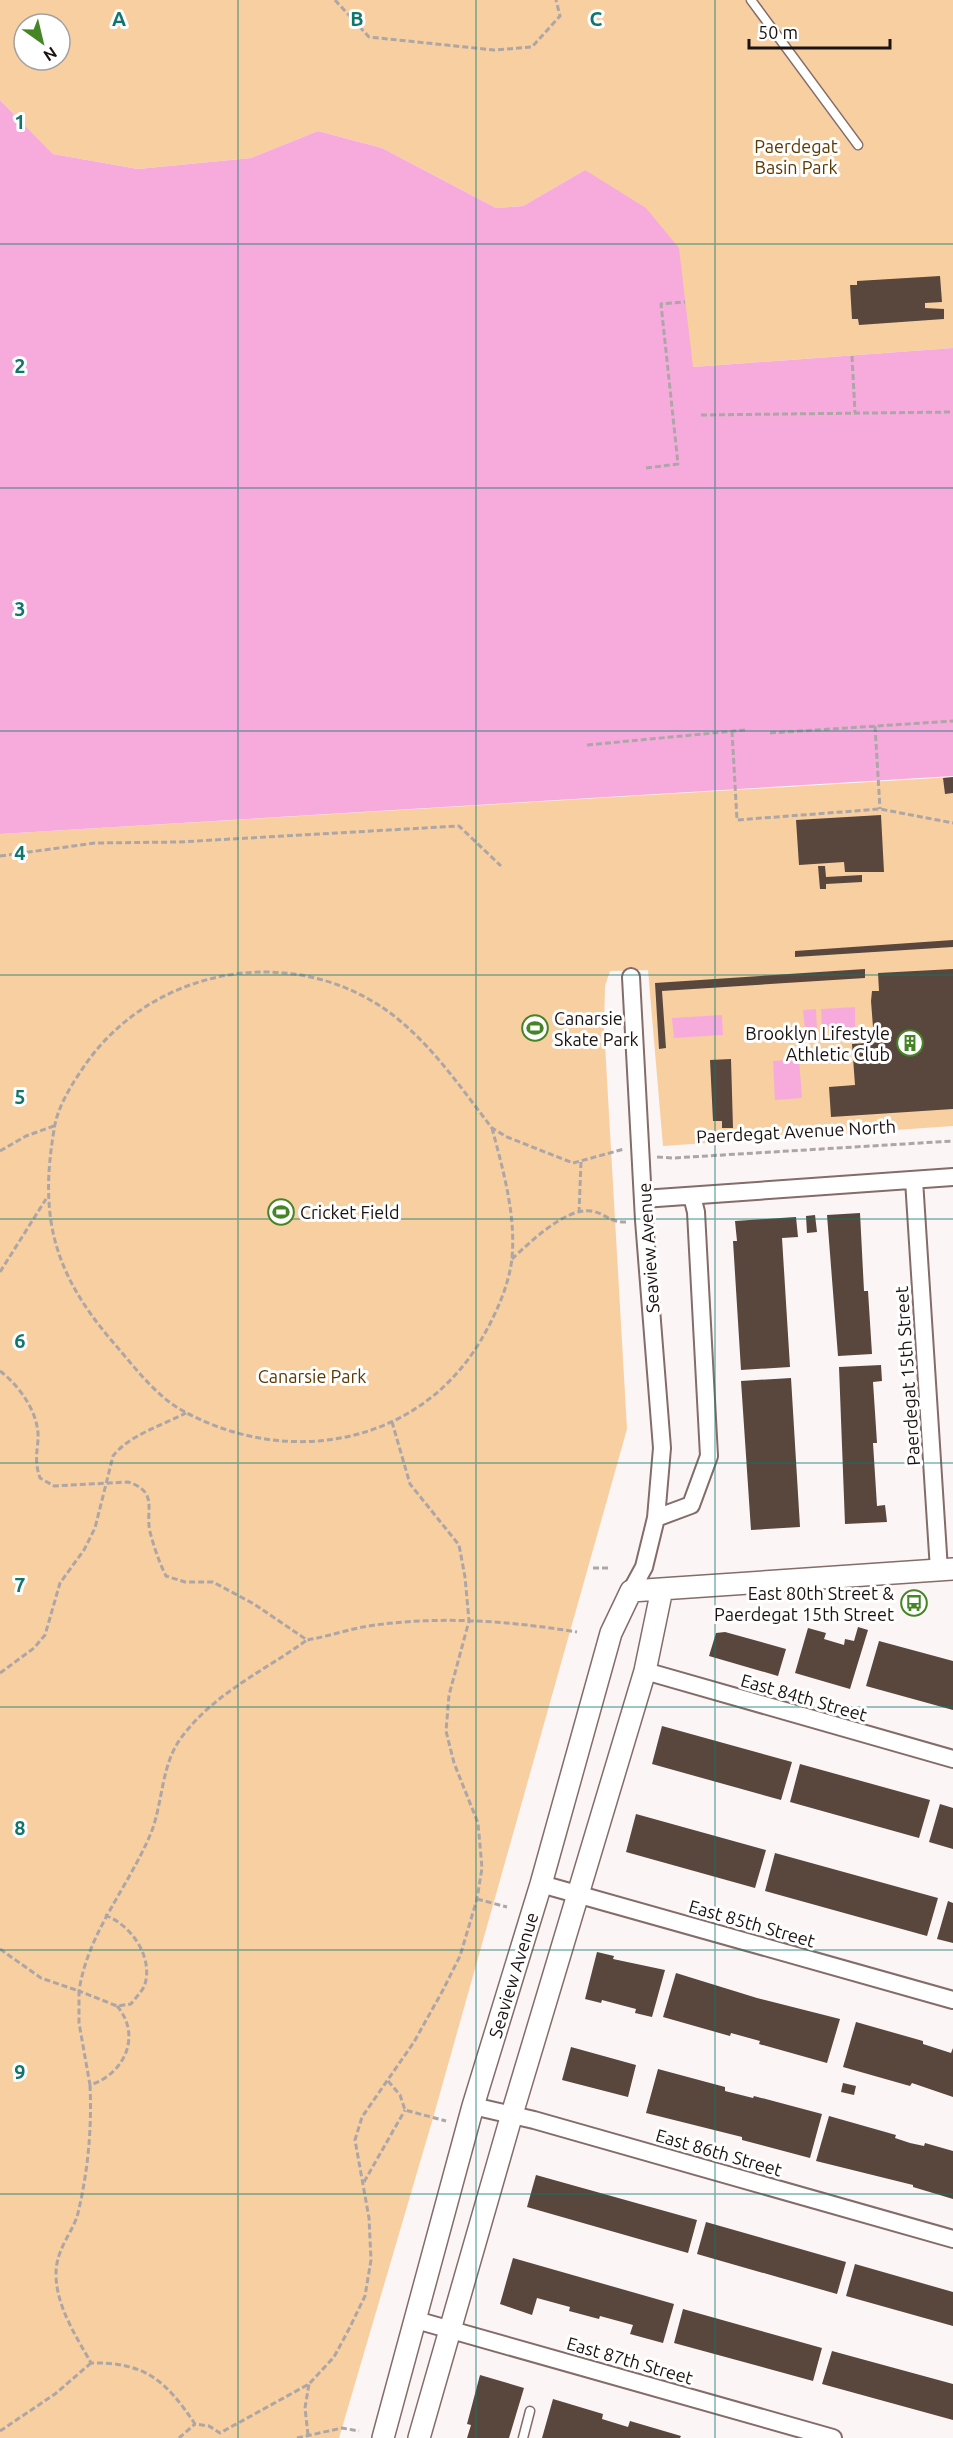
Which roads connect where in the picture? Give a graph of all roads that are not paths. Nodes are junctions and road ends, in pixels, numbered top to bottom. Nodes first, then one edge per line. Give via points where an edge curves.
1 (751, 0) edge
2 (858, 145) dead end
3 (631, 977) dead end
4 (953, 1178) edge
5 (914, 1180) junction
6 (692, 1196) junction
7 (643, 1199) junction
8 (656, 1518) junction
9 (946, 1569) edge
10 (662, 1589) junction
11 (631, 1591) junction
12 (645, 1671) junction
13 (953, 1759) edge
14 (541, 1884) junction
15 (578, 1895) junction
16 (953, 2000) edge
17 (473, 2106) junction
18 (512, 2114) junction
19 (953, 2239) edge
20 (416, 2320) junction
21 (450, 2330) junction
22 (530, 2411) dead end
23 (383, 2438) edge
24 (420, 2438) edge
25 (523, 2438) edge
26 (833, 2438) edge

1 - 2 lane
3 - 7 street, Seaview Avenue
4 - 5 street
5 - 6 street
5 - 9 street, Paerdegat 15th Street
6 - 7 street
6 - 8 street via 709,1456 691,1505
7 - 8 street, Seaview Avenue via 662,1448
8 - 11 street, Seaview Avenue via 644,1567
9 - 10 street
10 - 11 street
10 - 12 street
11 - 14 street, Seaview Avenue via 611,1633
12 - 13 street, East 84th Street
12 - 15 street
14 - 15 street, East 85th Street
14 - 17 street, Seaview Avenue
15 - 16 street, East 85th Street
15 - 18 street
17 - 18 street, East 86th Street
17 - 20 street, Seaview Avenue
18 - 19 street, East 86th Street
18 - 21 street
20 - 21 street, East 87th Street
20 - 23 street, Seaview Avenue
21 - 24 street
21 - 26 street, East 87th Street
22 - 25 lane

